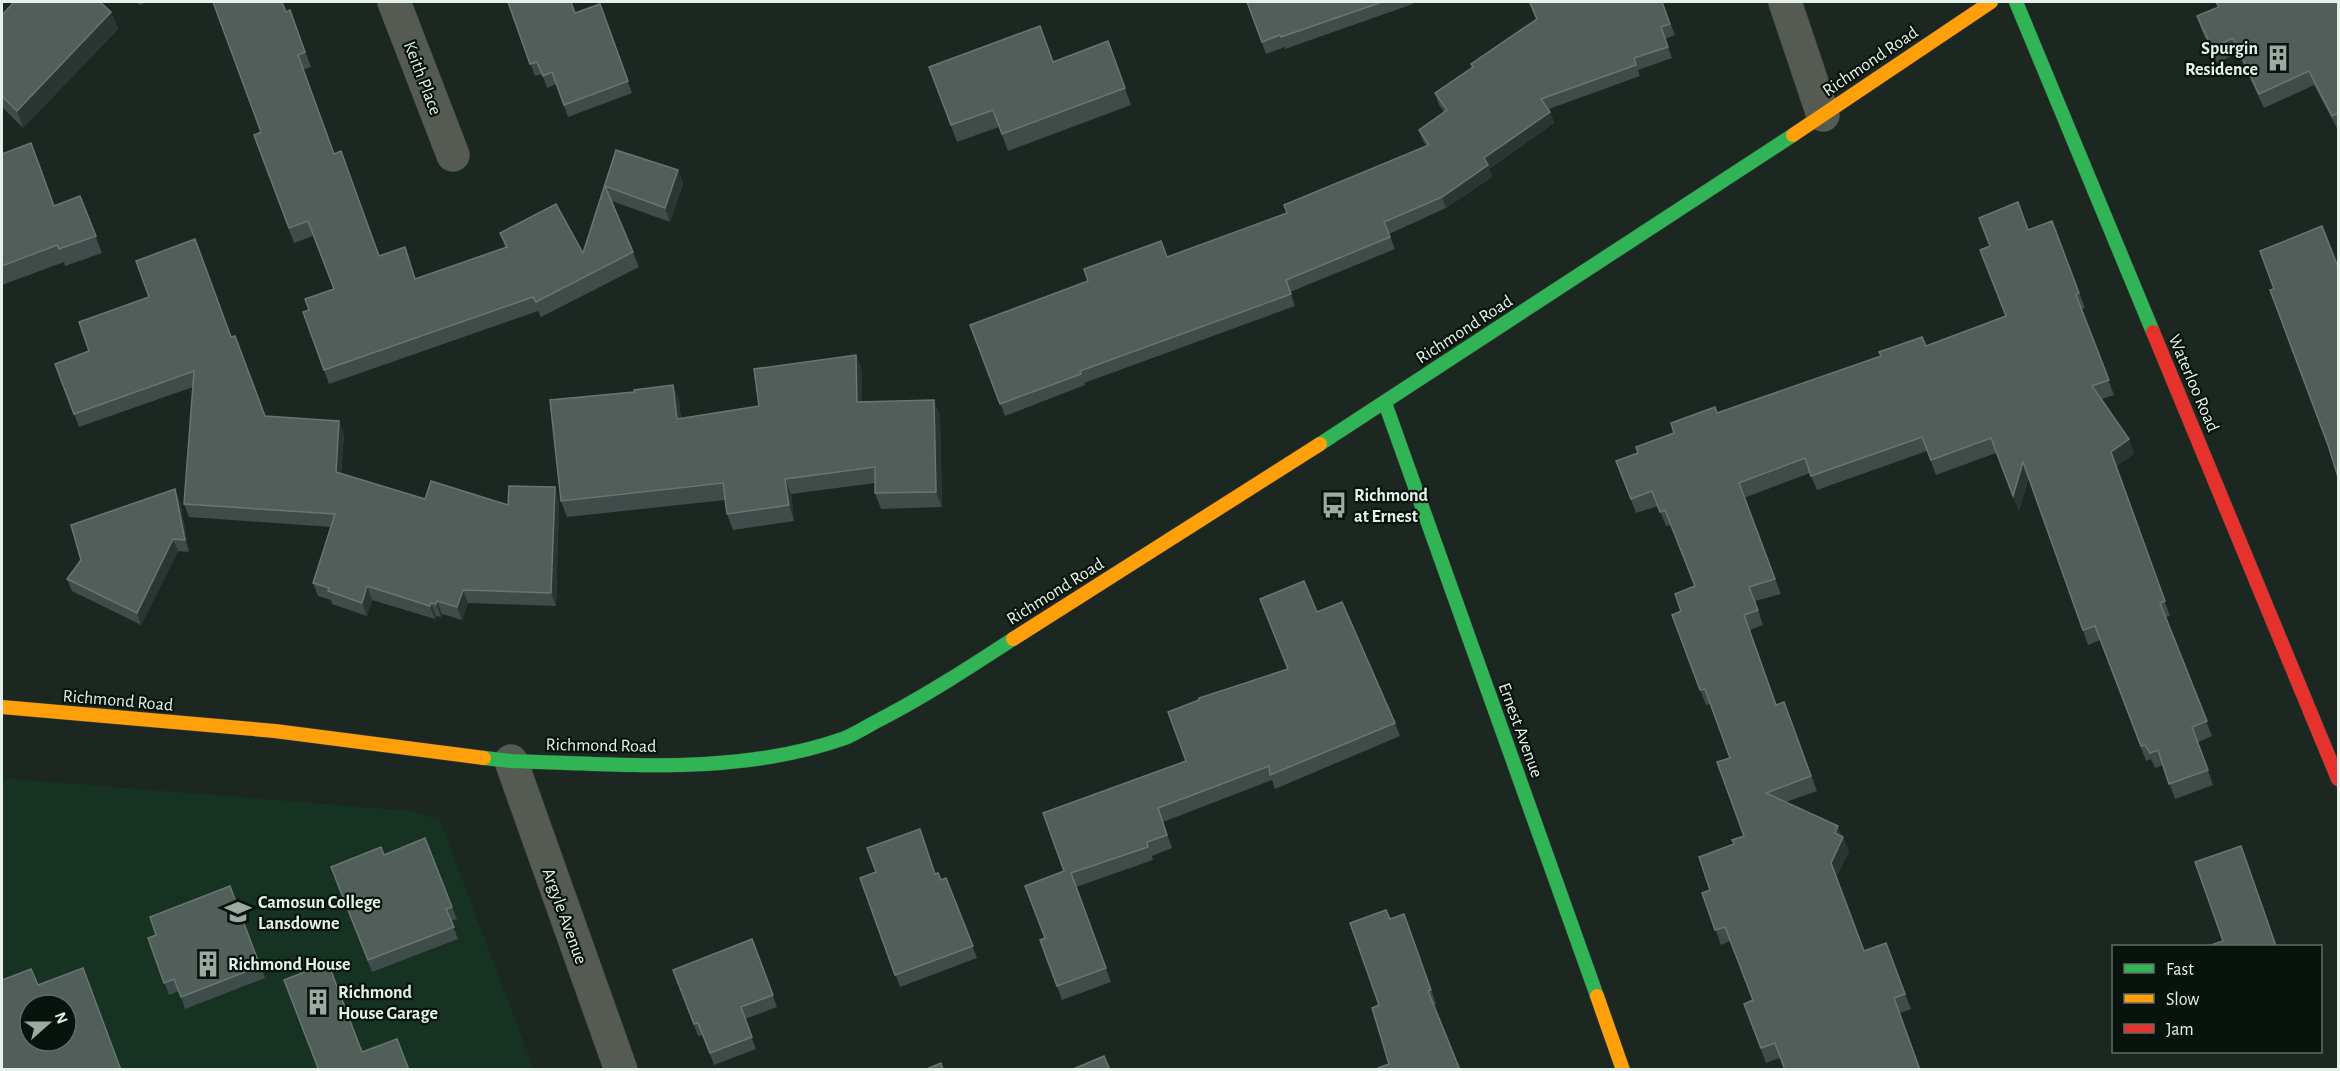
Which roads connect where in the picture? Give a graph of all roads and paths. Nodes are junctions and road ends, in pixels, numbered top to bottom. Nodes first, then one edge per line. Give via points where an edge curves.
1 (394, 2) edge
2 (1785, 2) edge
3 (1991, 2) edge
4 (2016, 2) edge
5 (1823, 115) junction
6 (453, 155) dead end
7 (1385, 403) junction
8 (2, 707) edge
9 (511, 761) junction
10 (2338, 779) edge
11 (621, 1070) edge
12 (1623, 1070) edge

1 - 6 street, Keith Place
2 - 5 street
3 - 5 main road, Richmond Road
4 - 10 main road, Waterloo Road
5 - 7 main road, Richmond Road
7 - 9 main road, Richmond Road via 914,702 847,737 801,752 689,764
7 - 12 main road, Ernest Avenue
8 - 9 main road, Richmond Road via 275,731
9 - 11 street, Argyle Avenue

